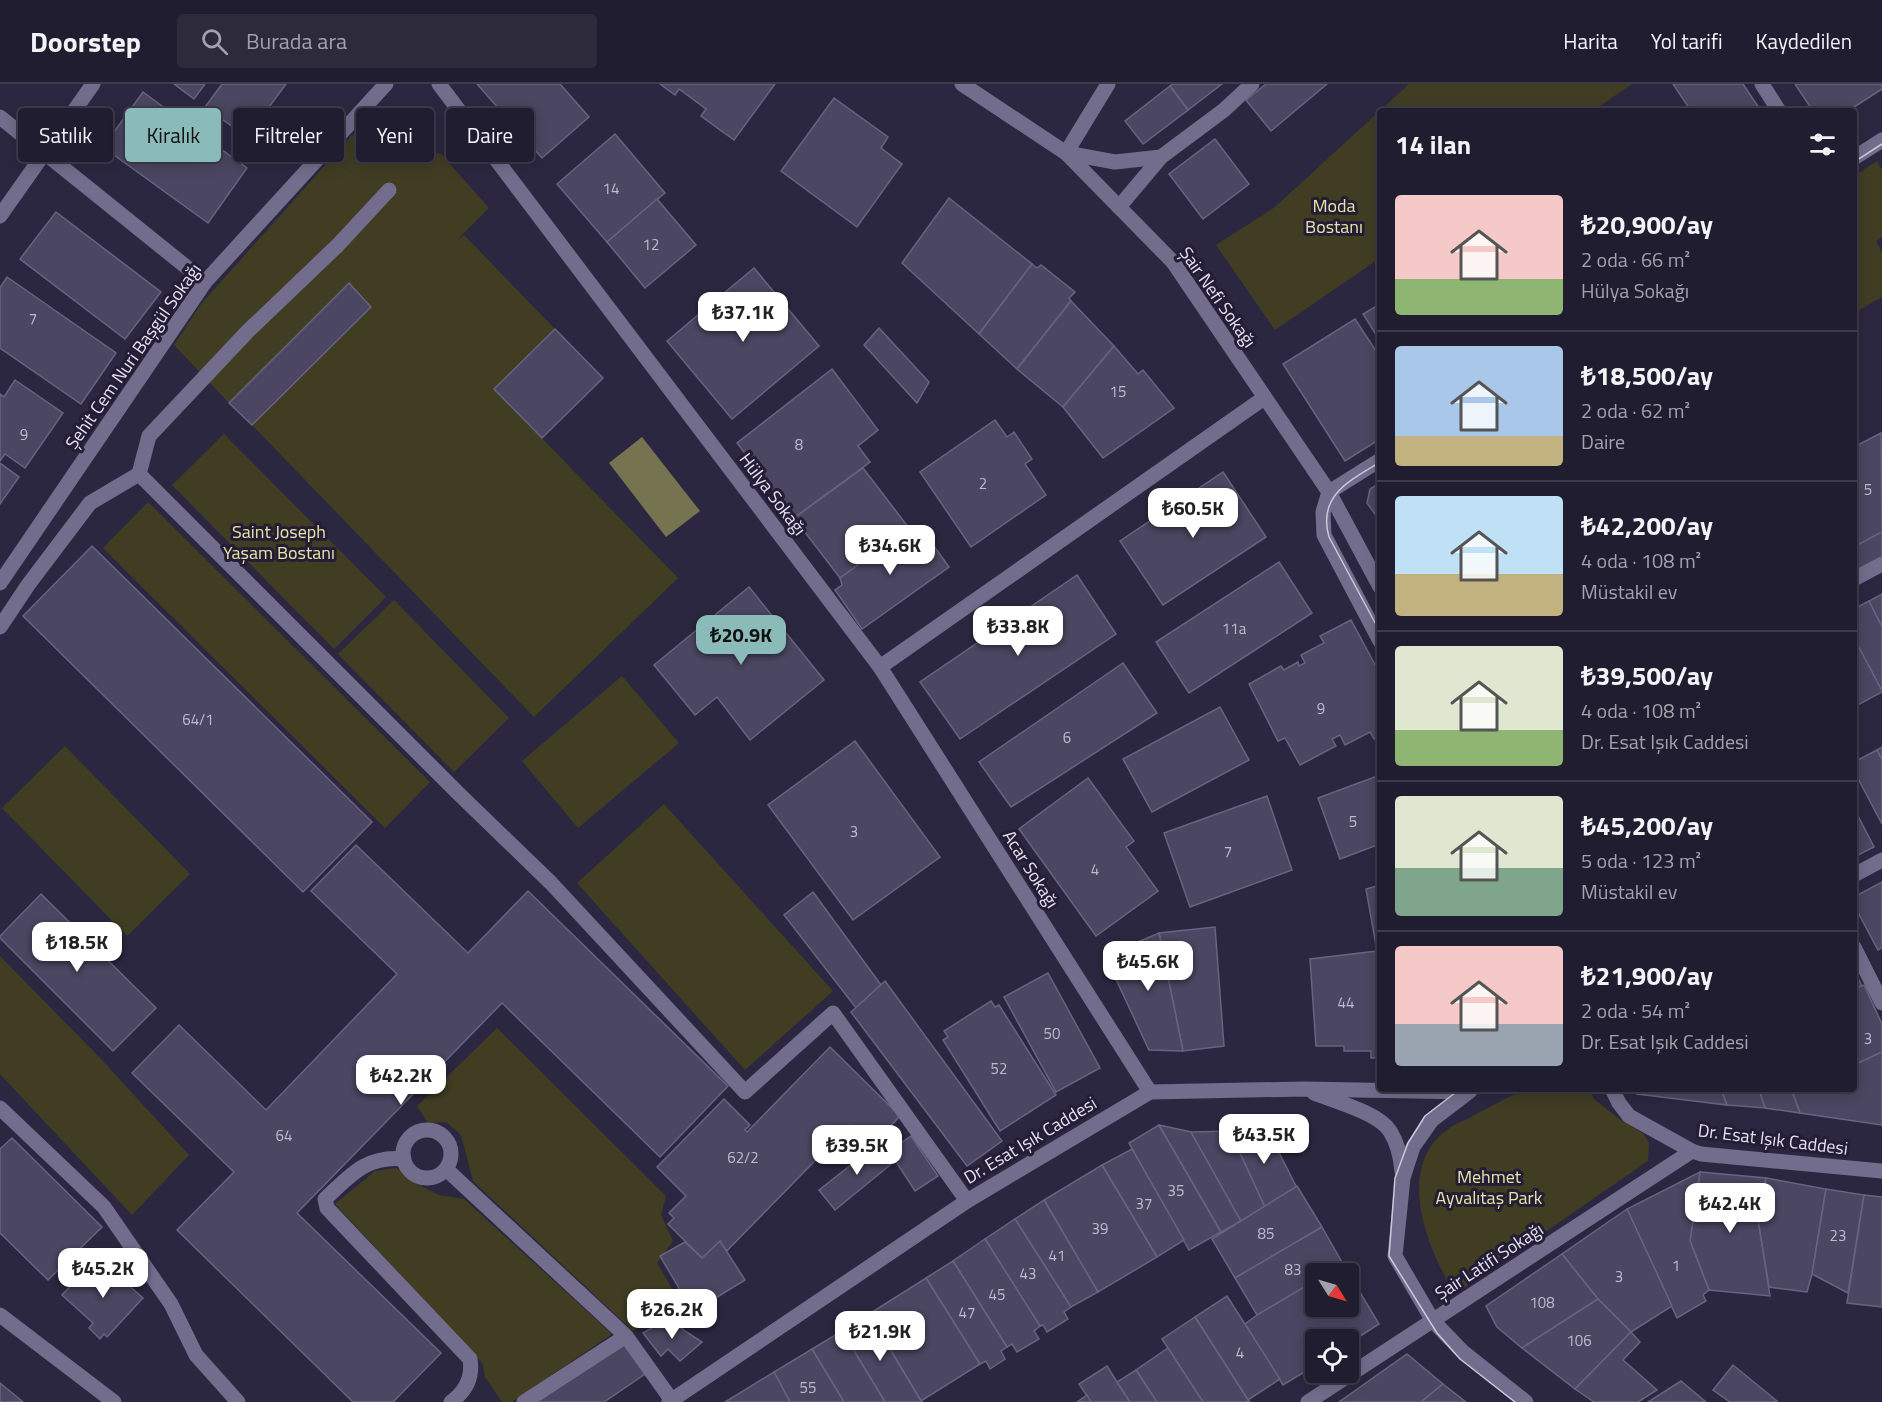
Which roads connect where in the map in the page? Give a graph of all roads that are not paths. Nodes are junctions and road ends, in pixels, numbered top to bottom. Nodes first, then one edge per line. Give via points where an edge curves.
1 (93, 84) edge
2 (386, 84) edge
3 (439, 84) edge
4 (962, 84) edge
5 (1108, 84) edge
6 (1252, 84) edge
7 (1762, 84) edge
8 (76, 108) edge
9 (1777, 108) edge
10 (0, 117) edge
11 (18, 132) edge
12 (1882, 140) edge
13 (1066, 153) junction
14 (1161, 157) junction
15 (1857, 157) edge
16 (38, 162) edge
17 (55, 162) edge
18 (389, 190) dead end
19 (1119, 207) junction
20 (0, 216) edge
21 (205, 282) junction
22 (1264, 398) junction
23 (1377, 462) edge
24 (139, 474) junction
25 (1329, 492) junction
26 (1882, 564) edge
27 (1857, 577) edge
28 (1377, 581) edge
29 (0, 583) edge
30 (0, 627) edge
31 (1377, 635) edge
32 (880, 667) junction
33 (1882, 860) edge
34 (1857, 873) edge
35 (1857, 953) edge
36 (1882, 1003) edge
37 (1304, 1089) junction
38 (1377, 1090) edge
39 (1150, 1092) junction
40 (1470, 1092) edge
41 (1613, 1092) edge
42 (0, 1108) edge
43 (1692, 1151) junction
44 (404, 1159) junction
45 (446, 1169) junction
46 (1882, 1171) edge
47 (1403, 1178) junction
48 (967, 1201) junction
49 (0, 1315) edge
50 (1433, 1321) junction
51 (626, 1336) junction
52 (114, 1402) edge
53 (238, 1402) edge
54 (451, 1402) edge
55 (524, 1402) edge
56 (671, 1402) edge
57 (1308, 1402) edge
58 (1526, 1402) edge

1 - 8 street
2 - 21 street, Şehit Cem Nuri Başgül Sokağı
3 - 32 street, Hülya Sokağı
4 - 13 street, Şair Nefi Sokağı
5 - 13 street
6 - 14 street
7 - 9 street
10 - 11 street
12 - 15 street
13 - 14 street via 1114,162
13 - 19 street, Şair Nefi Sokağı
14 - 19 street
16 - 20 street
17 - 21 street
18 - 24 street via 149,435
19 - 22 street, Şair Nefi Sokağı via 1173,262
21 - 29 street, Şehit Cem Nuri Başgül Sokağı
22 - 25 street, Şair Nefi Sokağı
22 - 32 street
23 - 25 street
24 - 30 street via 90,503
24 - 48 street via 551,883 746,1092 833,1013
25 - 28 street, Şair Nefi Sokağı
25 - 31 street via 1323,512 1324,535
26 - 27 street
32 - 39 street, Acar Sokağı
33 - 34 street
35 - 36 street
37 - 38 street, Dr. Esat Işık Caddesi
37 - 39 street, Dr. Esat Işık Caddesi
37 - 47 street via 1367,1113 1389,1130 1400,1153
39 - 48 street, Dr. Esat Işık Caddesi
40 - 47 street via 1432,1120 1413,1147
41 - 43 street, Dr. Esat Işık Caddesi via 1629,1116
42 - 53 street via 104,1207 171,1304 196,1355
43 - 46 street, Dr. Esat Işık Caddesi
43 - 50 street, Şair Latifi Sokağı
44 - 45 street via 411,1172 426,1178
44 - 45 street via 410,1137 432,1130 450,1146 452,1154
44 - 54 street via 376,1159 356,1171 326,1199 327,1209 470,1359 468,1385
45 - 51 street
47 - 50 street via 1395,1256
48 - 56 street, Dr. Esat Işık Caddesi
49 - 52 street
50 - 57 street, Şair Latifi Sokağı
50 - 58 street via 1462,1351
51 - 55 street
51 - 56 street

